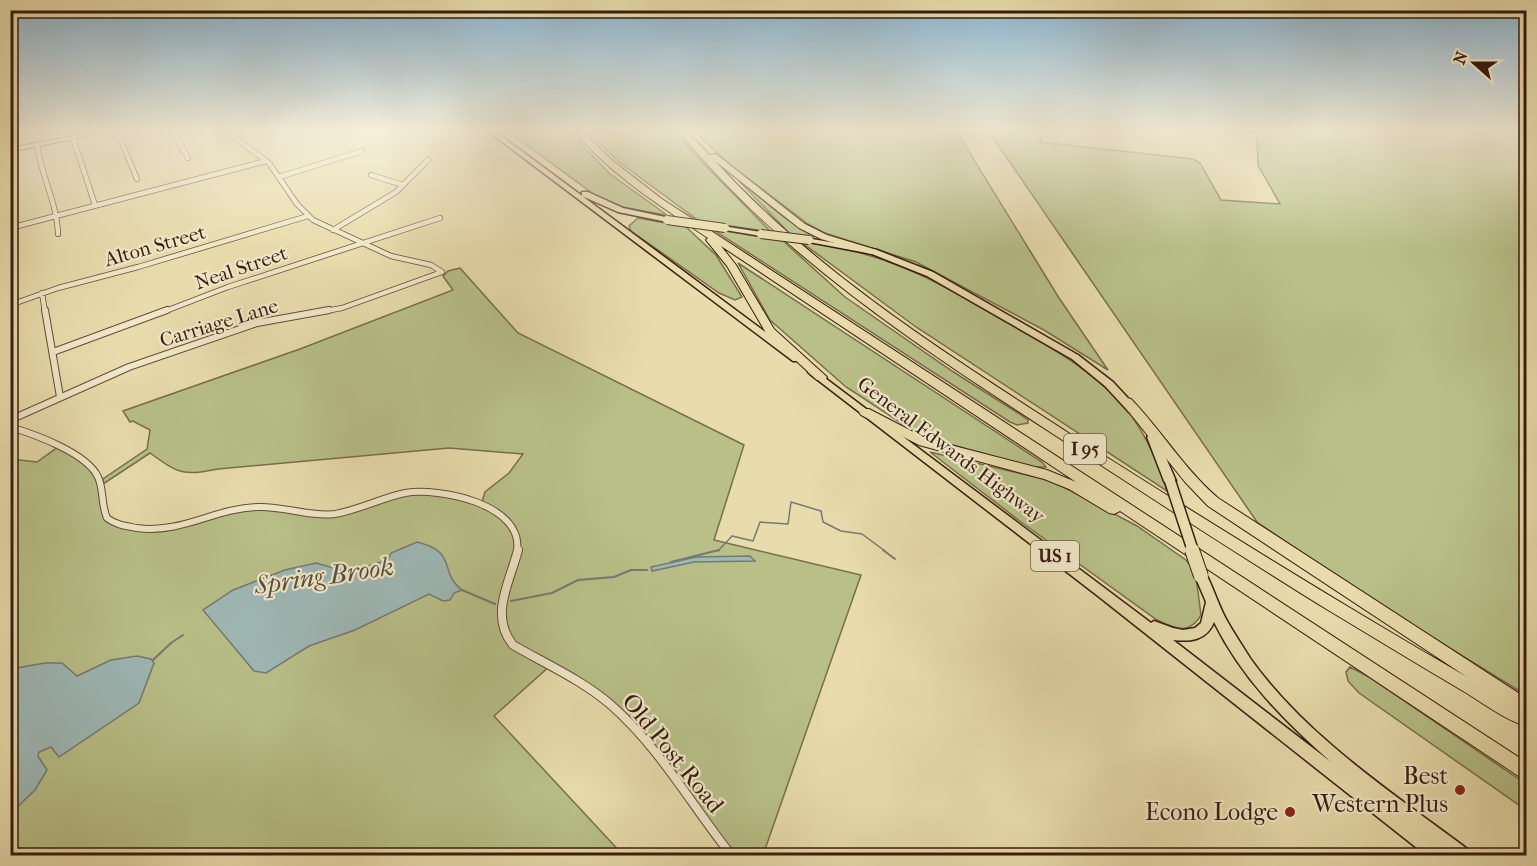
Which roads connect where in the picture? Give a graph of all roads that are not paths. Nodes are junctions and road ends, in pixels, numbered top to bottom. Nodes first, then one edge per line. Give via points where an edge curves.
1 (42, 169) edge
2 (84, 169) edge
3 (133, 169) edge
4 (231, 169) edge
5 (273, 169) edge
6 (303, 169) edge
7 (419, 169) edge
8 (542, 169) edge
9 (553, 169) edge
10 (619, 169) edge
11 (718, 169) edge
12 (730, 169) edge
13 (370, 175) dead end
14 (279, 177) junction
15 (137, 179) dead end
16 (403, 185) junction
17 (95, 206) junction
18 (57, 216) junction
19 (308, 216) junction
20 (440, 218) dead end
21 (654, 218) junction
22 (693, 223) junction
23 (620, 227) junction
24 (10, 228) edge
25 (333, 230) junction
26 (57, 234) dead end
27 (366, 243) junction
28 (874, 252) junction
29 (42, 293) junction
30 (10, 305) edge
31 (53, 352) junction
32 (821, 377) junction
33 (60, 397) junction
34 (1127, 402) junction
35 (866, 411) junction
36 (10, 420) edge
37 (10, 427) edge
38 (1203, 558) junction
39 (1102, 591) junction
40 (1209, 599) junction
41 (1527, 707) edge
42 (1527, 719) edge
43 (1527, 771) edge
44 (732, 855) edge
45 (1440, 855) edge
46 (1465, 855) edge

1 - 18 street
2 - 17 street
3 - 15 street
4 - 17 street
5 - 14 street
6 - 14 street
7 - 16 street
8 - 23 main road, General Edwards Highway / US 1
9 - 21 main road via 594,199
10 - 22 highway, I 95
11 - 42 highway, I 95 via 781,234 906,331 1274,571
12 - 28 highway via 796,223 824,237
13 - 16 street
14 - 19 street
16 - 25 street
17 - 18 street
18 - 24 street
18 - 26 street
19 - 25 street
19 - 29 street, Alton Street
20 - 27 street, Neal Street
21 - 23 main road via 622,216 617,221
21 - 28 main road, bridge
22 - 32 highway via 727,258 770,331
22 - 38 highway, I 95
23 - 32 main road, General Edwards Highway / US 1
25 - 27 street
27 - 31 street, Neal Street via 228,287
27 - 33 street, Carriage Lane via 391,256 431,265 442,272 342,308 257,323 129,367
28 - 34 main road via 930,274 1053,344 1089,368
29 - 30 street, Alton Street
29 - 31 street
31 - 33 street
32 - 35 main road, General Edwards Highway / US 1
33 - 36 street, Carriage Lane
34 - 40 main road, bridge via 1156,444
34 - 41 highway via 1182,473 1213,502
35 - 38 highway via 931,446 1064,482
35 - 39 main road, General Edwards Highway / US 1
37 - 44 street, Old Post Road via 38,435 86,463 98,478 107,518 116,524 147,530 183,528 247,507 333,514 421,493 470,501 503,515 517,537 516,561 500,618 505,637 612,706 636,731
38 - 43 highway, I 95
39 - 40 main road via 1152,626 1180,636 1194,634 1206,626
39 - 45 main road, General Edwards Highway / US 1
40 - 46 main road via 1235,647 1292,717 1345,765

